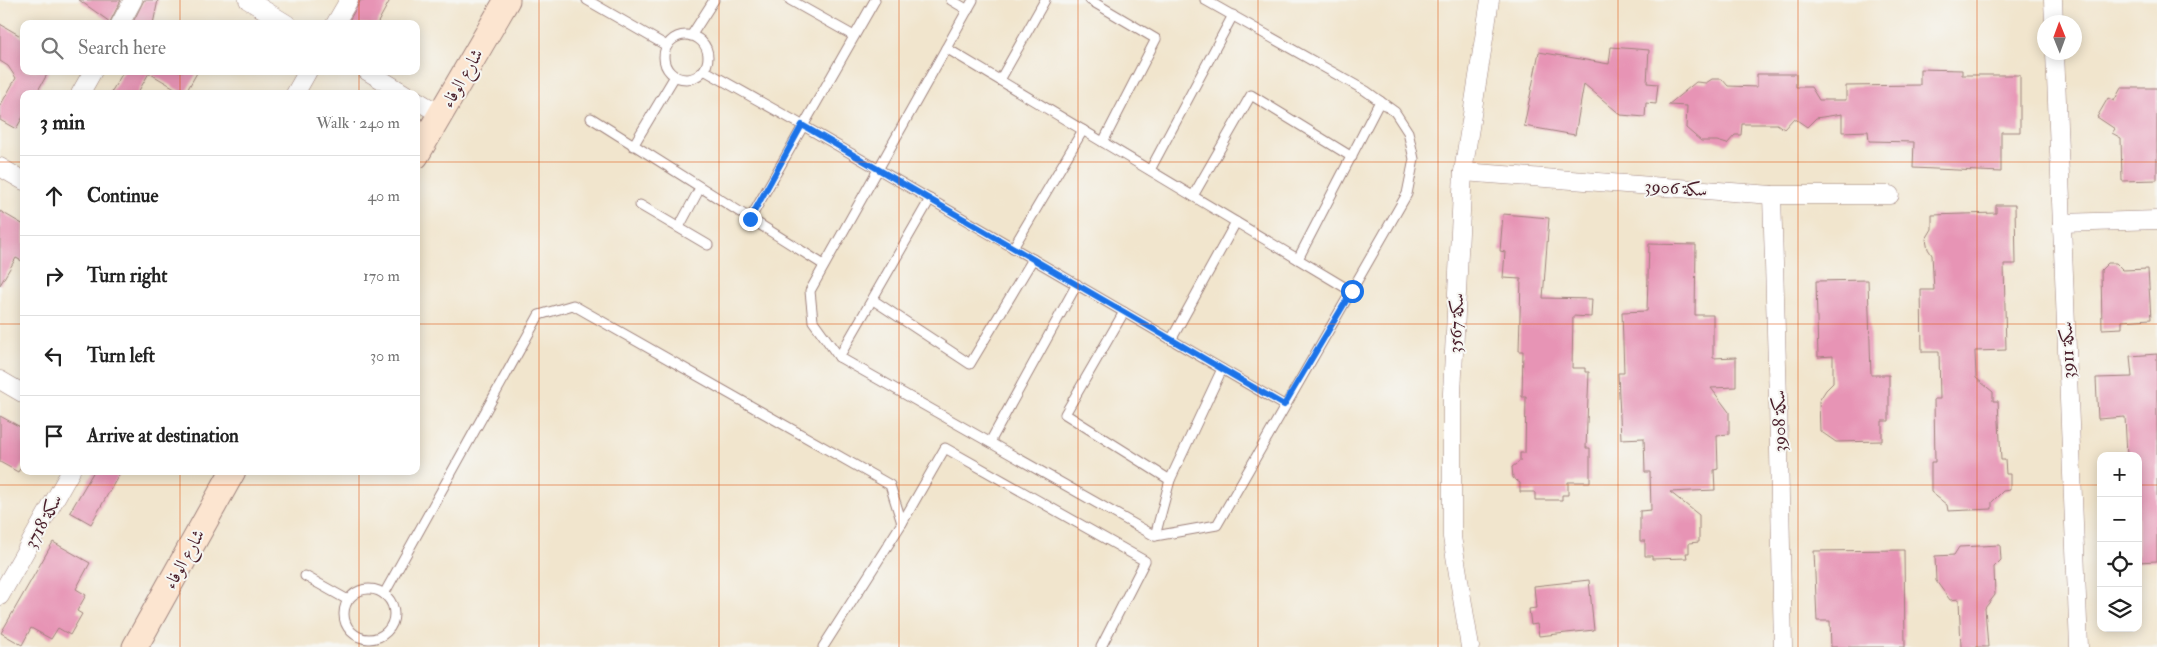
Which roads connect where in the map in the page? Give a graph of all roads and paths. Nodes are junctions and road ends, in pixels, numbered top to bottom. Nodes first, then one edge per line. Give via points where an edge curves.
1 (133, 0) edge
2 (248, 0) edge
3 (349, 0) edge
4 (507, 0) edge
5 (587, 0) edge
6 (714, 0) edge
7 (790, 0) edge
8 (875, 0) edge
9 (951, 0) edge
10 (973, 0) edge
11 (1045, 0) edge
12 (1090, 0) edge
13 (1206, 0) edge
14 (1490, 0) edge
15 (2053, 0) edge
16 (968, 10) junction
17 (2054, 15) edge
18 (1233, 16) junction
19 (122, 20) edge
20 (280, 20) edge
21 (337, 20) edge
22 (691, 36) junction
23 (854, 36) junction
24 (667, 46) junction
25 (946, 48) junction
26 (2055, 60) edge
27 (704, 70) junction
28 (91, 75) edge
29 (306, 75) edge
30 (374, 75) edge
31 (675, 76) junction
32 (1000, 80) junction
33 (82, 90) edge
34 (297, 90) edge
35 (398, 90) edge
36 (1380, 101) junction
37 (420, 102) edge
38 (440, 114) junction
39 (591, 118) dead end
40 (802, 125) junction
41 (1084, 130) junction
42 (1103, 142) junction
43 (633, 146) junction
44 (420, 149) edge
45 (1352, 156) junction
46 (0, 167) edge
47 (877, 168) junction
48 (1150, 170) junction
49 (1463, 172) junction
50 (20, 178) edge
51 (700, 188) junction
52 (1772, 195) junction
53 (1890, 195) dead end
54 (1193, 196) junction
55 (930, 199) junction
56 (640, 205) dead end
57 (750, 219) junction
58 (2157, 220) edge
59 (1236, 222) junction
60 (2062, 223) junction
61 (679, 227) junction
62 (708, 245) dead end
63 (1013, 248) junction
64 (1033, 259) junction
65 (1298, 259) junction
66 (824, 265) junction
67 (1077, 284) junction
68 (1352, 291) junction
69 (873, 300) junction
70 (1124, 312) junction
71 (1171, 340) junction
72 (839, 357) junction
73 (1222, 369) junction
74 (0, 380) edge
75 (20, 392) edge
76 (1284, 405) junction
77 (990, 442) junction
78 (69, 475) edge
79 (231, 475) edge
80 (1170, 480) junction
81 (902, 523) junction
82 (1155, 536) junction
83 (305, 576) dead end
84 (2, 587) edge
85 (384, 594) junction
86 (348, 600) junction
87 (362, 642) edge
88 (135, 647) edge
89 (823, 647) edge
90 (1101, 647) edge
91 (1470, 647) edge
92 (1783, 647) edge
93 (2079, 647) edge

1 - 19 street
2 - 20 street
3 - 21 street
4 - 38 street, شارع الوفاء
5 - 24 lane
6 - 22 lane
7 - 23 lane
8 - 23 lane
9 - 16 lane
10 - 16 lane
11 - 32 lane
12 - 42 lane via 1156,39
13 - 18 lane
14 - 49 street, سكة 3567
15 - 17 street
16 - 25 lane
18 - 36 lane
18 - 48 lane
22 - 24 lane via 682,36
22 - 27 lane via 705,45 708,62
23 - 40 lane
24 - 31 lane via 664,57 667,68
25 - 32 lane
25 - 47 lane
26 - 60 street, سكة 3911
27 - 31 lane via 695,77
27 - 40 lane
28 - 33 street
29 - 34 street
30 - 35 street
31 - 43 lane
32 - 41 lane
36 - 45 lane
36 - 68 lane via 1396,112 1408,132 1414,159 1407,194
37 - 38 street
38 - 44 street, شارع الوفاء
39 - 43 lane
40 - 47 lane
40 - 57 lane
41 - 42 lane
41 - 63 lane
42 - 48 lane
43 - 51 lane
45 - 54 lane via 1251,95
45 - 65 lane
46 - 50 street
47 - 55 lane
47 - 66 lane
48 - 54 lane
49 - 52 street, سكة 3906
49 - 91 street, سكة 3567 via 1452,393 1452,537
51 - 57 lane
51 - 61 lane
52 - 53 street, سكة 3906
52 - 92 street, سكة 3908
54 - 59 lane
55 - 63 lane
55 - 69 lane
56 - 61 lane
57 - 66 lane
58 - 60 street
59 - 65 lane
59 - 71 lane
60 - 93 street, سكة 3911
61 - 62 lane
63 - 64 lane
64 - 67 lane
64 - 69 lane via 970,364
65 - 68 lane
66 - 72 lane via 810,290 813,321
67 - 70 lane
67 - 77 lane
68 - 76 lane
69 - 72 lane
70 - 71 lane
70 - 80 lane via 1065,414
71 - 73 lane
72 - 77 lane
73 - 76 lane
73 - 80 lane
74 - 75 street
76 - 82 lane via 1217,525
77 - 82 lane
78 - 84 street, سكة 3718
79 - 88 street, شارع الوفاء
80 - 82 lane
81 - 85 lane via 890,485 573,305 539,315
81 - 89 lane
81 - 90 lane via 945,448 1145,561
83 - 86 lane
85 - 86 lane via 376,590 360,590
85 - 87 lane via 392,606 393,621 384,633
86 - 87 lane via 345,623

